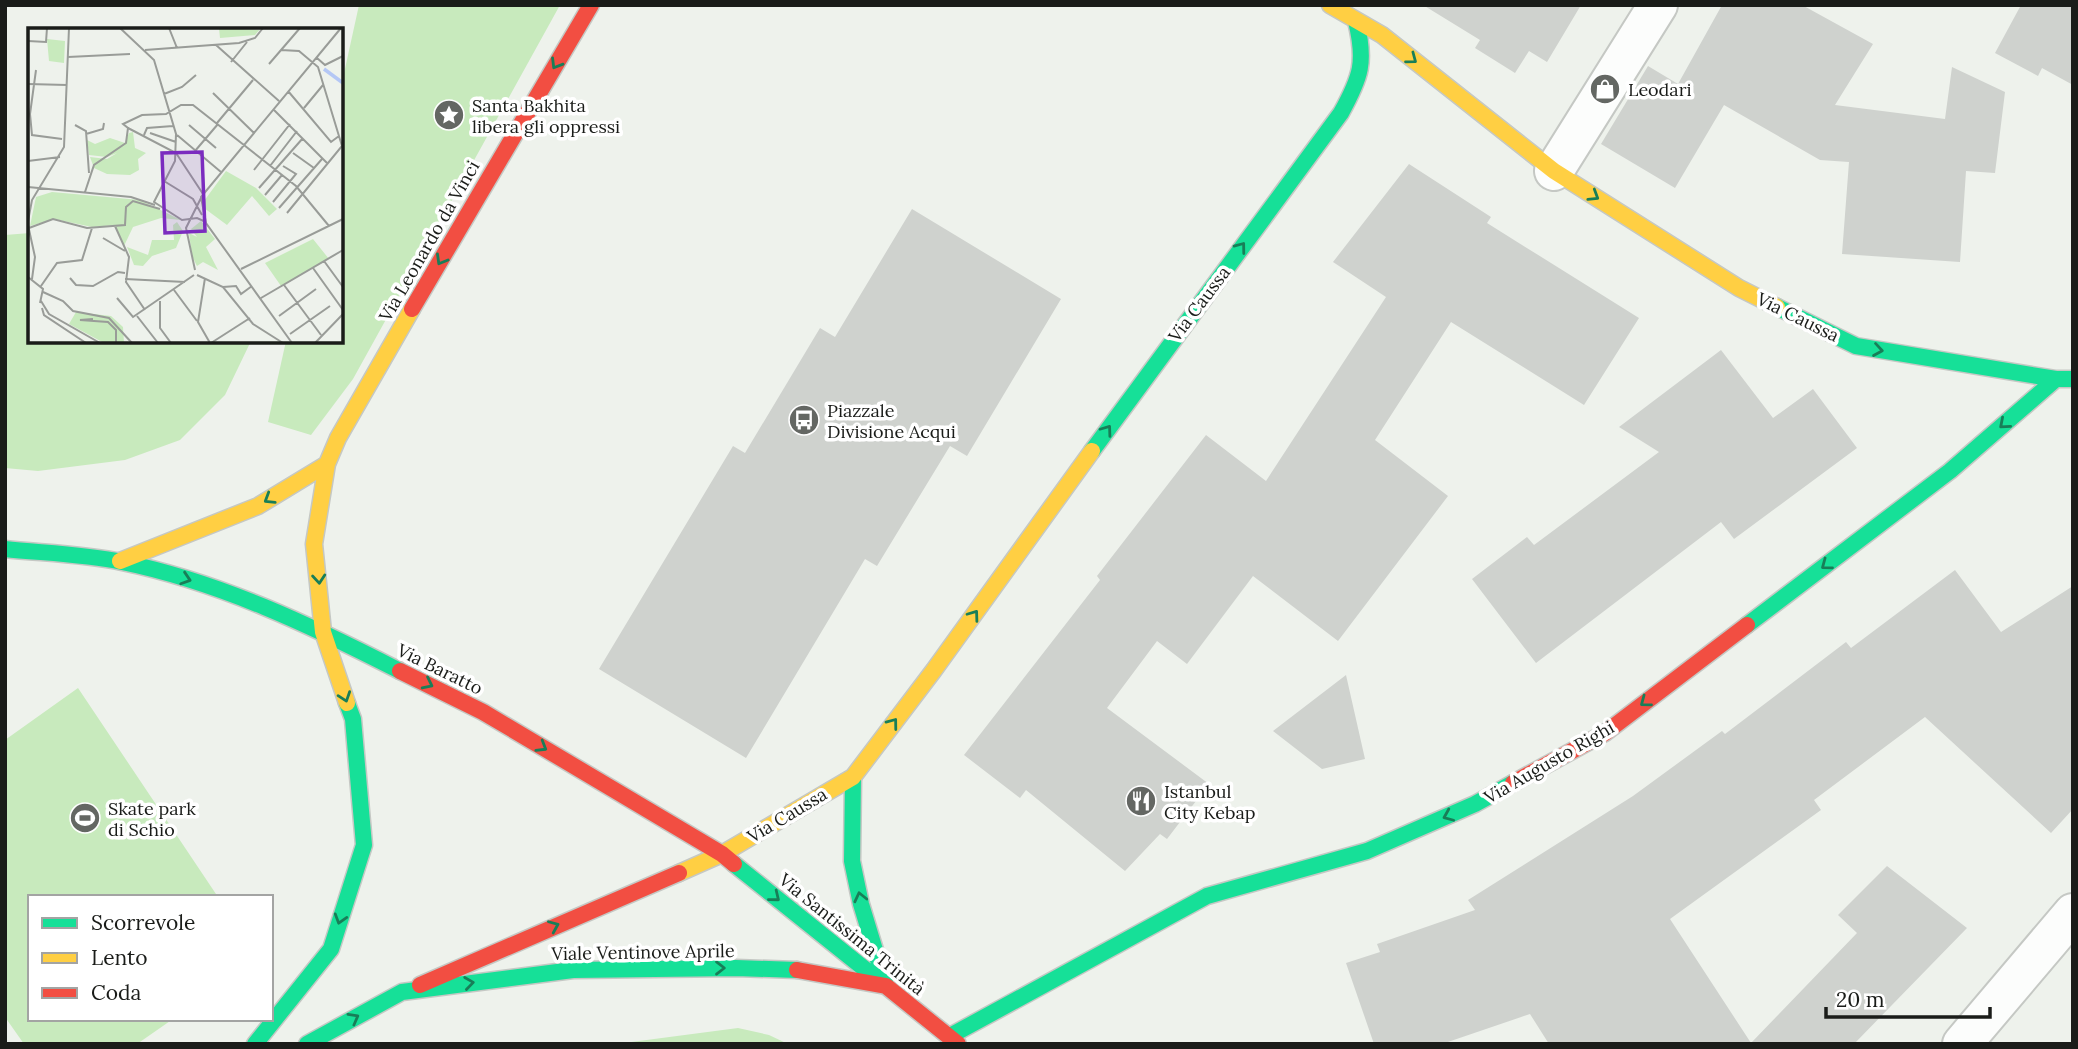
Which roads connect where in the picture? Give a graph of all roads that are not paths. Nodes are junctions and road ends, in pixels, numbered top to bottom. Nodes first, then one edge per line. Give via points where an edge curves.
1 (591, 5) edge
2 (1329, 5) edge
3 (1658, 5) edge
4 (1356, 21) junction
5 (1554, 171) junction
6 (2067, 372) edge
7 (327, 464) junction
8 (5, 549) edge
9 (120, 561) junction
10 (323, 632) junction
11 (853, 777) junction
12 (722, 854) junction
13 (2073, 913) edge
14 (886, 986) junction
15 (401, 992) junction
16 (273, 1021) edge
17 (273, 1021) edge
18 (954, 1040) edge
19 (254, 1044) edge
20 (307, 1044) edge
21 (1962, 1044) edge

1 -> 7 street, Via Leonardo da Vinci via 408,316
2 - 4 street
3 - 5 street
4 -> 5 street, Via Caussa via 1382,36
11 -> 4 street, Via Caussa via 1342,113 1359,83 1364,53
5 -> 6 street, Via Caussa via 1739,288 1856,346
6 -> 18 street, Via Augusto Righi via 1950,471 1605,733 1475,804 1367,851 1207,896
7 -> 9 street, Via Baratto via 258,506
7 -> 10 street via 314,544
8 - 9 street, Via Baratto
9 -> 10 street, Via Baratto via 218,590
10 -> 12 street, Via Baratto via 484,712
10 -> 16 street via 353,719 364,845 331,949
11 - 12 street, Via Caussa
14 -> 11 street, Via Caussa via 852,861
12 -> 14 street, Via Santissima Trinità
15 -> 12 street, Viale Ventinove Aprile
13 - 21 street
15 -> 14 street, Viale Ventinove Aprile via 573,970 810,971
14 - 18 street, Via Santissima Trinità
20 -> 15 street, Viale Ventinove Aprile
17 -> 19 street

